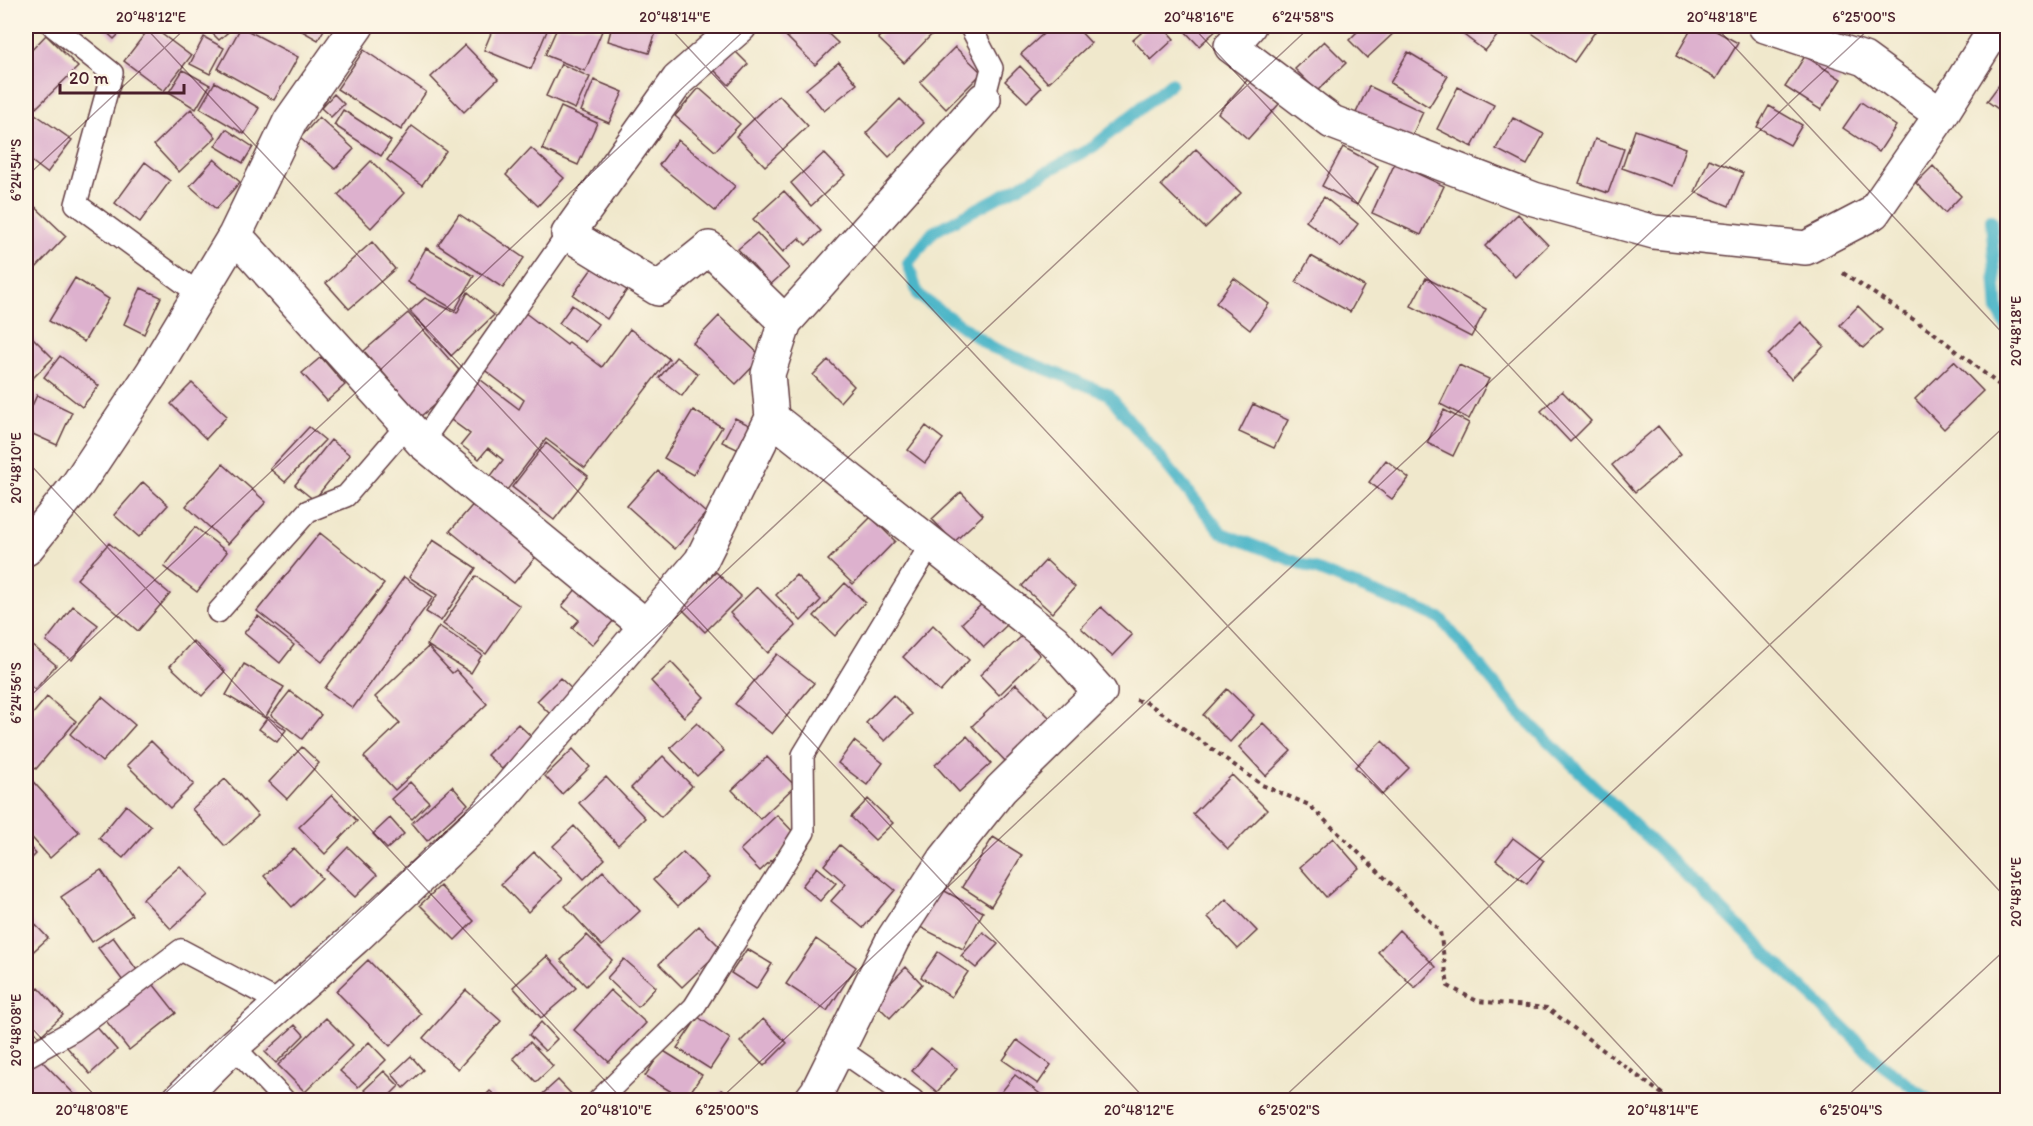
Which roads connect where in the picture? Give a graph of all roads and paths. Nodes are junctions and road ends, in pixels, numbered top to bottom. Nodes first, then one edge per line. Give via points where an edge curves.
1 (53, 26) edge
2 (357, 26) edge
3 (740, 26) edge
4 (970, 26) edge
5 (1249, 26) edge
6 (1765, 26) edge
7 (1997, 26) edge
8 (984, 99) joint
9 (1941, 115) junction
10 (568, 234) junction
11 (235, 235) junction
12 (1806, 248) junction
13 (199, 294) junction
14 (785, 322) junction
15 (2007, 392) edge
16 (772, 418) junction
17 (414, 433) junction
18 (931, 544) junction
19 (26, 549) edge
20 (218, 612) dead end
21 (646, 626) junction
22 (1100, 692) junction
23 (281, 1003) junction
24 (233, 1046) junction
25 (839, 1049) junction
26 (26, 1057) edge
27 (179, 1101) edge
28 (284, 1101) edge
29 (599, 1101) edge
30 (811, 1101) edge
31 (913, 1101) edge
32 (1670, 1101) edge

1 - 13 lane via 112,73 76,204
2 - 11 street via 290,121
3 - 10 street via 678,80
4 - 8 lane via 992,68
5 - 12 street via 1231,46 1332,122 1534,200 1654,232
6 - 9 street via 1864,59
7 - 9 street
8 - 14 street
9 - 12 street via 1872,213
10 - 14 street via 658,290 709,248
10 - 17 lane
11 - 13 street
11 - 17 street
12 - 15 path via 1934,333
13 - 19 street via 78,484
14 - 16 street via 768,374
16 - 18 street
16 - 21 street via 701,561
17 - 20 lane via 346,496 308,510
17 - 21 street
18 - 22 street via 1054,641
18 - 29 lane via 803,755 804,832 694,1007
21 - 23 street via 489,812
22 - 25 street via 1001,789 945,860 893,939
22 - 32 path via 1149,703 1262,785 1309,805 1440,931 1448,986 1477,1001 1547,1008
23 - 24 street
23 - 26 lane via 181,950 74,1030
24 - 27 street
24 - 28 lane
25 - 30 street
25 - 31 lane

